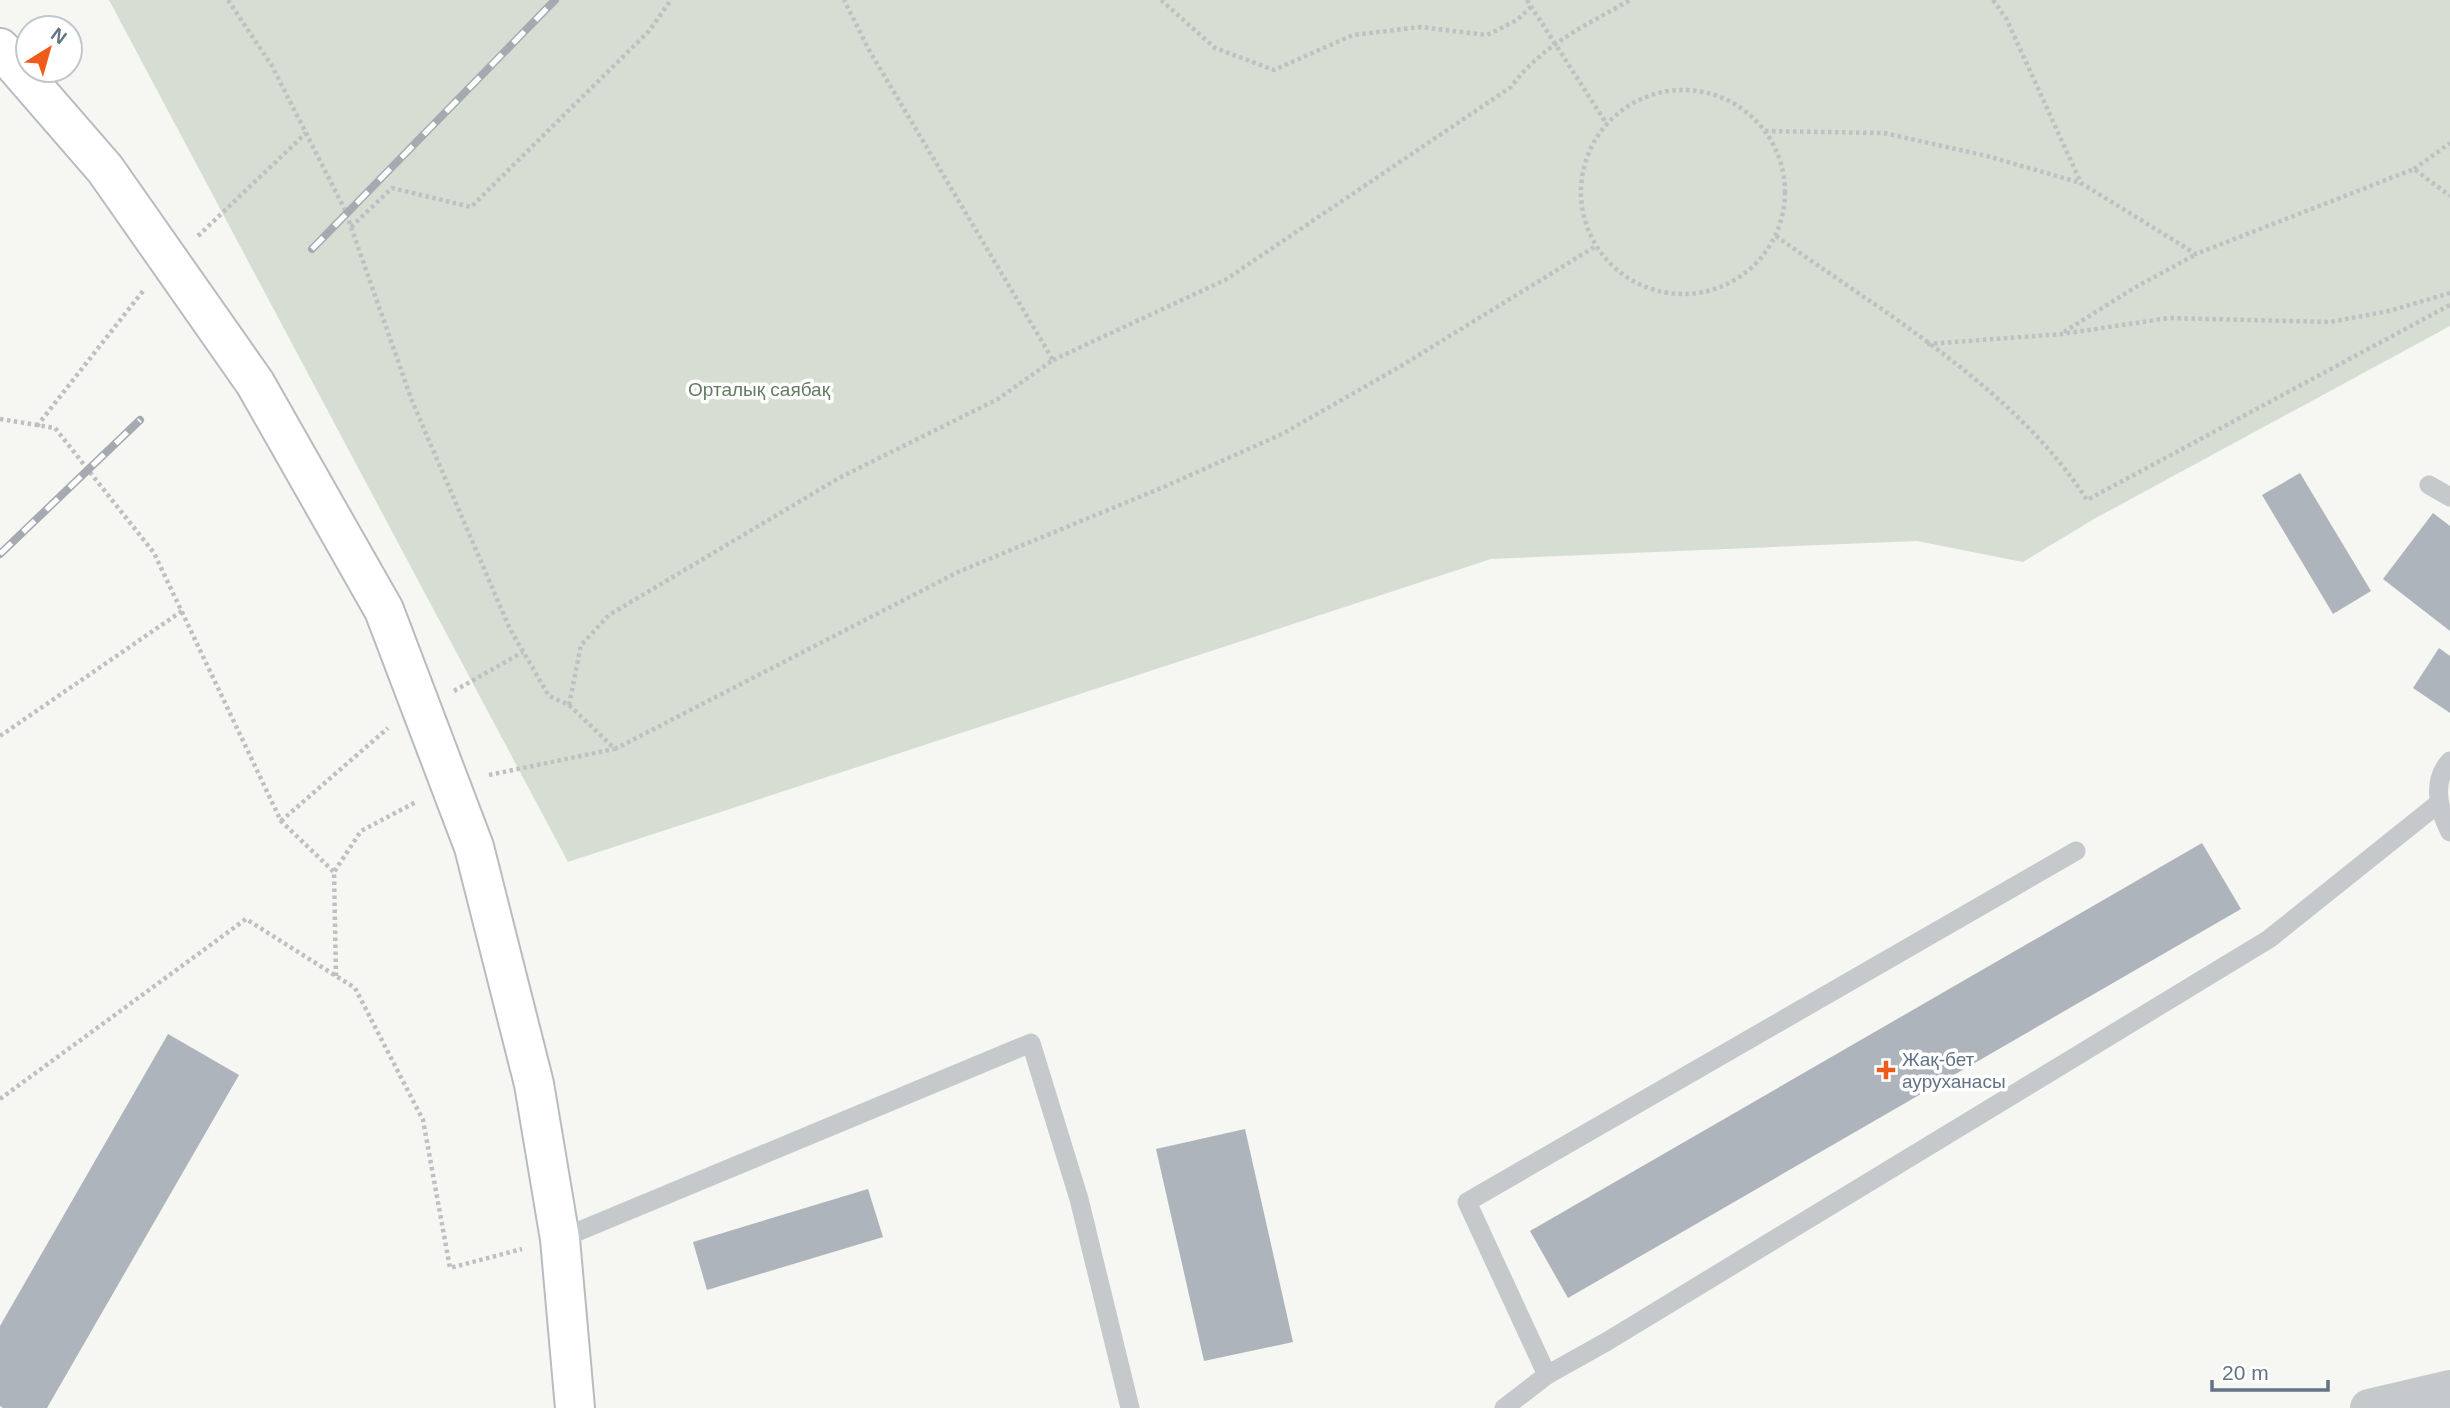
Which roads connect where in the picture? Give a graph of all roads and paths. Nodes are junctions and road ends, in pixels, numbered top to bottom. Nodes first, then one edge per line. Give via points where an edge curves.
1 (228, 0) edge
2 (671, 0) edge
3 (844, 0) edge
4 (1161, 0) edge
5 (1527, 0) edge
6 (1630, 0) edge
7 (1993, 0) edge
8 (1532, 6) junction
9 (1552, 44) junction
10 (0, 48) edge
11 (1606, 123) junction
12 (1764, 131) junction
13 (306, 133) junction
14 (2450, 143) edge
15 (2414, 169) junction
16 (2081, 183) junction
17 (2450, 197) edge
18 (351, 227) junction
19 (1776, 236) junction
20 (196, 239) dead end
21 (1596, 246) junction
22 (2196, 254) junction
23 (146, 288) dead end
24 (2450, 293) edge
25 (2450, 305) edge
26 (2062, 334) junction
27 (1926, 344) junction
28 (1053, 360) junction
29 (0, 419) edge
30 (37, 425) junction
31 (2429, 485) dead end
32 (2450, 496) edge
33 (182, 611) junction
34 (523, 652) junction
35 (452, 692) dead end
36 (569, 705) junction
37 (391, 726) dead end
38 (0, 736) edge
39 (2450, 761) edge
40 (2439, 803) junction
41 (281, 821) junction
42 (2450, 832) edge
43 (2076, 852) dead end
44 (334, 872) dead end
45 (0, 1099) edge
46 (560, 1239) junction
47 (1547, 1375) junction
48 (2450, 1389) edge
49 (575, 1408) edge
50 (1130, 1408) edge
51 (1504, 1408) edge
52 (2369, 1408) edge

1 - 13 path via 272,66
2 - 18 path via 649,31 471,207 392,188
3 - 28 path
4 - 8 path via 1215,48 1274,70 1353,35 1420,27 1488,35
5 - 8 path
6 - 9 path
7 - 16 path via 2006,18
8 - 9 path
9 - 11 path
9 - 28 path via 1530,62 1511,87 1225,280
10 - 46 main road via 105,169 255,383 384,610 474,847 534,1084
11 - 12 path via 1631,103 1662,91 1694,90 1726,98
11 - 21 path via 1593,141 1580,184 1586,227
12 - 16 path via 1884,133
12 - 19 path via 1784,173 1784,205
13 - 18 path
13 - 20 path
14 - 15 path
15 - 17 path
15 - 22 path
16 - 22 path
18 - 34 path via 412,401
19 - 21 path via 1758,262 1733,282 1704,292 1673,294 1643,286 1616,270
19 - 27 path
21 - 36 path via 1282,434 960,571 615,749
22 - 26 path
23 - 30 path
24 - 26 path via 2330,322 2169,318
25 - 27 path via 2087,500 2067,469 2008,406
26 - 27 path
28 - 36 path via 998,399 839,478 610,615 581,645
29 - 30 path
30 - 33 path via 55,428 154,552
31 - 32 lane
33 - 38 path
33 - 41 path
34 - 35 path
34 - 36 path via 549,696
37 - 41 path
39 - 40 lane via 2439,783
40 - 42 lane
40 - 47 lane via 2269,939
41 - 44 path
43 - 47 lane via 1467,1202
45 - 46 path via 246,919 355,988 423,1120 450,1268
46 - 49 main road
46 - 50 lane via 1031,1043 1079,1199
47 - 51 lane
48 - 52 street

